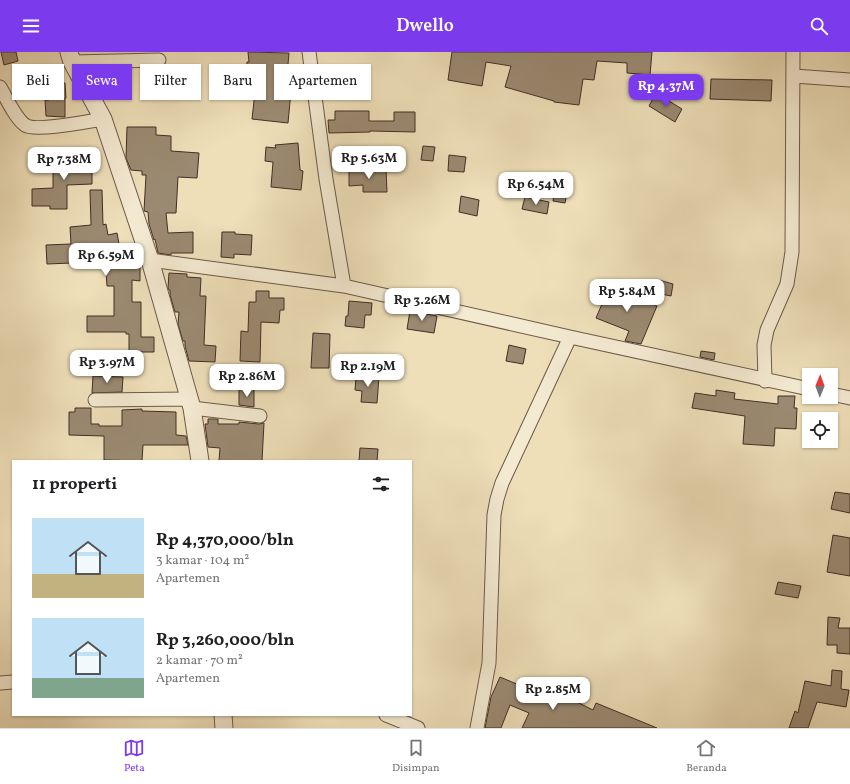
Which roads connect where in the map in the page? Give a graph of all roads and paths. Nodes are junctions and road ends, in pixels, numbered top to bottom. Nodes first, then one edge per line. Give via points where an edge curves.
1 (309, 52) edge
2 (793, 52) edge
3 (71, 57) edge
4 (159, 60) dead end
5 (794, 76) junction
6 (850, 80) edge
7 (0, 87) edge
8 (103, 119) junction
9 (150, 260) junction
10 (344, 286) junction
11 (570, 337) junction
12 (766, 381) junction
13 (802, 389) edge
14 (838, 395) edge
15 (850, 398) edge
16 (96, 400) dead end
17 (190, 404) junction
18 (260, 416) dead end
19 (200, 460) edge
20 (12, 682) edge
21 (0, 683) edge
22 (223, 716) edge
23 (388, 716) edge
24 (224, 728) edge
25 (418, 728) edge
26 (477, 728) edge

1 - 10 street
2 - 5 street
3 - 4 street
3 - 8 street
5 - 6 street
5 - 12 street via 792,252 786,284 767,330 764,345
7 - 8 street via 25,126 38,128
8 - 9 street
9 - 10 street
9 - 17 street
10 - 11 street
11 - 12 street
11 - 26 street via 497,498 494,515 489,663
12 - 13 street
14 - 15 street
16 - 17 street
17 - 18 street
17 - 19 street
20 - 21 street
22 - 24 street
23 - 25 street

